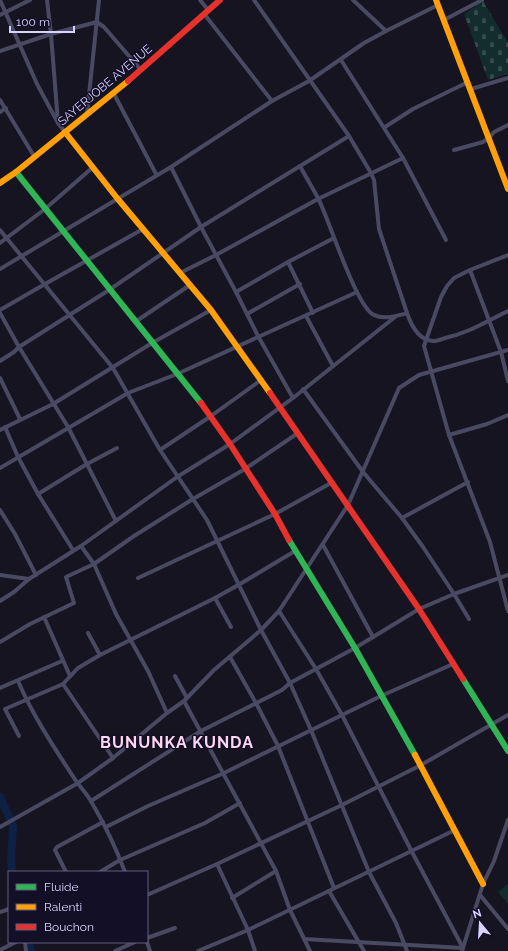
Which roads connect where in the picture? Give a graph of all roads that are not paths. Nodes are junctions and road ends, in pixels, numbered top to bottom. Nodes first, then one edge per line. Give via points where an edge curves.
1 (0, 0) edge
2 (30, 0) edge
3 (47, 0) edge
4 (99, 0) edge
5 (200, 0) edge
6 (220, 0) edge
7 (254, 0) edge
8 (353, 0) edge
9 (482, 0) edge
10 (437, 2) edge
11 (5, 12) junction
12 (207, 13) junction
13 (0, 15) edge
14 (444, 20) junction
15 (97, 22) junction
16 (386, 31) junction
17 (51, 34) junction
18 (20, 45) junction
19 (0, 51) edge
20 (341, 60) junction
21 (141, 70) junction
22 (508, 78) edge
23 (310, 81) junction
24 (468, 82) junction
25 (471, 89) junction
26 (113, 92) junction
27 (0, 100) edge
28 (272, 101) junction
29 (6, 108) junction
30 (0, 112) edge
31 (87, 114) junction
32 (58, 123) junction
33 (508, 125) edge
34 (385, 127) junction
35 (65, 132) junction
36 (349, 136) junction
37 (489, 138) junction
38 (454, 150) dead end
39 (34, 156) junction
40 (403, 158) junction
41 (171, 166) junction
42 (300, 166) junction
43 (92, 168) junction
44 (16, 172) junction
45 (371, 172) junction
46 (156, 174) junction
47 (0, 183) edge
48 (508, 189) edge
49 (117, 198) junction
50 (318, 199) junction
51 (44, 209) junction
52 (201, 228) junction
53 (143, 229) junction
54 (0, 230) edge
55 (64, 231) junction
56 (7, 238) junction
57 (334, 238) junction
58 (446, 240) dead end
59 (0, 243) edge
60 (163, 253) junction
61 (216, 255) junction
62 (508, 255) edge
63 (22, 256) junction
64 (87, 261) junction
65 (288, 262) junction
66 (0, 269) edge
67 (470, 270) junction
68 (180, 273) junction
69 (45, 284) junction
70 (300, 284) junction
71 (190, 285) junction
72 (109, 290) junction
73 (236, 292) junction
74 (357, 292) junction
75 (211, 310) junction
76 (508, 311) edge
77 (0, 312) edge
78 (314, 313) junction
79 (407, 313) junction
80 (247, 314) junction
81 (70, 315) junction
82 (306, 316) junction
83 (395, 317) junction
84 (489, 320) junction
85 (135, 322) junction
86 (258, 336) junction
87 (426, 339) junction
88 (152, 343) junction
89 (236, 346) junction
90 (19, 348) junction
91 (508, 350) edge
92 (501, 352) junction
93 (0, 362) edge
94 (333, 366) junction
95 (113, 368) junction
96 (431, 372) junction
97 (177, 374) junction
98 (0, 378) edge
99 (260, 380) junction
100 (508, 381) edge
101 (303, 389) junction
102 (128, 393) junction
103 (293, 398) junction
104 (52, 404) junction
105 (280, 407) junction
106 (508, 415) edge
107 (211, 416) junction
108 (20, 419) junction
109 (68, 427) junction
110 (5, 428) junction
111 (0, 430) edge
112 (298, 433) junction
113 (449, 435) junction
114 (230, 444) junction
115 (117, 448) dead end
116 (160, 450) junction
117 (18, 457) junction
118 (87, 464) junction
119 (0, 468) edge
120 (245, 469) junction
121 (363, 472) junction
122 (177, 477) junction
123 (468, 482) junction
124 (331, 483) junction
125 (38, 494) junction
126 (193, 499) junction
127 (348, 504) junction
128 (0, 510) edge
129 (275, 514) junction
130 (402, 518) junction
131 (116, 521) junction
132 (217, 541) junction
133 (322, 545) junction
134 (81, 546) junction
135 (73, 550) junction
136 (295, 551) junction
137 (94, 564) junction
138 (306, 569) junction
139 (0, 575) edge
140 (36, 575) junction
141 (508, 575) edge
142 (138, 578) dead end
143 (499, 578) junction
144 (29, 579) junction
145 (240, 584) junction
146 (454, 594) junction
147 (215, 598) junction
148 (0, 601) edge
149 (419, 608) junction
150 (279, 611) junction
151 (508, 611) edge
152 (44, 617) junction
153 (469, 619) dead end
154 (231, 627) dead end
155 (261, 630) junction
156 (88, 633) dead end
157 (373, 637) junction
158 (130, 640) junction
159 (0, 642) edge
160 (355, 648) junction
161 (100, 655) junction
162 (230, 657) junction
163 (62, 661) junction
164 (453, 664) junction
165 (316, 669) junction
166 (70, 676) junction
167 (175, 676) dead end
168 (18, 681) junction
169 (290, 683) junction
170 (64, 684) junction
171 (0, 688) edge
172 (381, 696) junction
173 (26, 699) junction
174 (186, 699) junction
175 (256, 703) junction
176 (167, 713) junction
177 (342, 715) junction
178 (508, 715) edge
179 (491, 724) junction
180 (311, 730) junction
181 (200, 731) junction
182 (19, 736) dead end
183 (278, 746) junction
184 (508, 751) edge
185 (114, 758) junction
186 (420, 765) junction
187 (224, 773) junction
188 (78, 783) junction
189 (378, 785) junction
190 (92, 801) junction
191 (240, 803) junction
192 (342, 805) junction
193 (508, 820) edge
194 (306, 821) junction
195 (103, 822) junction
196 (0, 827) edge
197 (106, 827) junction
198 (455, 830) junction
199 (261, 842) junction
200 (412, 852) junction
201 (120, 860) junction
202 (216, 864) junction
203 (66, 871) edge
204 (102, 871) edge
205 (124, 871) edge
206 (276, 871) junction
207 (369, 872) junction
208 (483, 884) junction
209 (334, 888) junction
210 (329, 891) junction
211 (148, 895) edge
212 (480, 895) junction
213 (232, 898) junction
214 (290, 910) junction
215 (175, 928) dead end
216 (508, 929) edge
217 (248, 930) junction
218 (148, 938) edge
219 (304, 939) junction
220 (359, 942) junction
221 (14, 943) edge
222 (133, 943) edge
223 (404, 944) junction
224 (0, 950) edge
225 (462, 950) edge
226 (115, 951) edge
227 (198, 951) edge
228 (255, 951) edge
229 (310, 951) edge
230 (364, 951) edge
231 (407, 951) edge

1 - 11 street
2 - 11 street
3 - 17 street
4 - 15 street
5 - 12 street
6 - 12 street, SAYERJOBE AVENUE
7 - 23 street
8 - 16 street
9 - 14 street
10 - 14 street
10 - 16 street
11 - 13 street
11 - 18 street
12 - 21 street, SAYERJOBE AVENUE
12 - 28 street
14 - 24 street
15 - 17 street
15 - 21 street
15 - 31 street
16 - 20 street
17 - 18 street
17 - 32 street
18 - 19 street
18 - 32 street
20 - 23 street
20 - 34 street
21 - 26 street, SAYERJOBE AVENUE
22 - 25 street
23 - 28 street
23 - 36 street
24 - 25 street
24 - 34 street via 413,109
25 - 37 street
26 - 31 street, SAYERJOBE AVENUE
26 - 46 street
27 - 29 street
28 - 41 street
29 - 30 street
29 - 39 street
31 - 35 street, SAYERJOBE AVENUE
32 - 35 street
33 - 37 street via 494,132
34 - 40 street
35 - 39 street, SAYERJOBE AVENUE
35 - 43 street
36 - 42 street
36 - 45 street
37 - 38 street
37 - 48 street
39 - 44 street, SAYERJOBE AVENUE
40 - 45 street
40 - 58 street
41 - 46 street
41 - 52 street
42 - 50 street
42 - 52 street
43 - 49 street
43 - 51 street
44 - 47 street, SAYERJOBE AVENUE
44 - 51 street
45 - 50 street
45 - 79 street via 379,229
46 - 49 street
49 - 53 street
49 - 55 street
50 - 57 street
50 - 61 street
51 - 55 street
51 - 56 street
52 - 60 street
52 - 61 street
53 - 60 street
53 - 64 street
54 - 56 street
55 - 63 street
55 - 64 street
56 - 59 street
56 - 63 street
57 - 65 street
57 - 74 street
60 - 68 street
60 - 72 street
61 - 68 street
61 - 73 street
62 - 67 street
63 - 66 street
63 - 69 street
64 - 69 street
64 - 72 street
65 - 70 street
65 - 73 street
67 - 84 street
67 - 87 street via 454,278 447,286
68 - 71 street
69 - 77 street
69 - 81 street
70 - 78 street
70 - 80 street
71 - 75 street
71 - 85 street
72 - 81 street
72 - 85 street
73 - 80 street
74 - 78 street
74 - 83 street via 373,315
75 - 88 street
75 - 89 street
76 - 84 street
77 - 90 street
78 - 82 street
79 - 83 street
79 - 87 street via 410,323
80 - 86 street
81 - 90 street
81 - 95 street
82 - 86 street
82 - 94 street
83 - 94 street
84 - 87 street via 457,336 433,341
84 - 92 street
85 - 88 street
86 - 89 street
86 - 103 street
87 - 96 street via 424,346
88 - 95 street
88 - 97 street
89 - 97 street
89 - 99 street
90 - 93 street
90 - 104 street
91 - 92 street
92 - 96 street
92 - 100 street
94 - 101 street
95 - 102 street
95 - 104 street
96 - 113 street
96 - 121 street via 419,375 399,388
97 - 102 street
97 - 107 street
98 - 108 street
99 - 105 street
99 - 107 street
101 - 103 street
101 - 121 street
102 - 109 street
102 - 116 street
103 - 105 street
104 - 108 street
104 - 109 street
105 - 112 street
105 - 114 street
106 - 113 street
107 - 114 street
107 - 116 street
108 - 110 street
109 - 117 street
109 - 118 street
110 - 111 street
110 - 117 street
112 - 120 street
112 - 124 street
113 - 123 street
114 - 120 street
114 - 122 street
115 - 118 street
116 - 122 street
117 - 119 street
117 - 125 street
118 - 125 street
118 - 131 street
120 - 126 street
120 - 129 street
121 - 127 street
121 - 130 street
122 - 126 street
122 - 131 street
123 - 130 street
123 - 143 street via 490,542
124 - 127 street
124 - 129 street
125 - 135 street
126 - 132 street
126 - 137 street
127 - 133 street
127 - 149 street
128 - 140 street
129 - 132 street
129 - 136 street
130 - 146 street
131 - 134 street
132 - 142 street
132 - 145 street
133 - 138 street
133 - 157 street
134 - 135 street
134 - 137 street
135 - 140 street
136 - 138 street
136 - 145 street
137 - 152 street via 66,577 74,603
137 - 158 street
138 - 150 street
138 - 160 street
139 - 144 street
140 - 144 street
141 - 143 street
143 - 146 street
143 - 151 street
144 - 148 street
145 - 147 street
145 - 155 street
146 - 149 street
146 - 153 street
147 - 154 street
147 - 158 street
149 - 157 street
149 - 164 street
150 - 155 street
150 - 165 street
152 - 159 street
152 - 163 street
155 - 162 street
155 - 169 street
156 - 161 street
157 - 160 street
158 - 161 street
158 - 176 street
160 - 165 street
160 - 172 street
161 - 166 street
162 - 174 street
162 - 175 street
163 - 166 street
163 - 168 street
164 - 172 street
164 - 179 street
165 - 169 street
165 - 177 street
166 - 170 street
167 - 174 street
168 - 171 street
168 - 173 street
169 - 175 street
169 - 180 street
170 - 173 street
170 - 185 street
172 - 177 street
172 - 186 street
173 - 182 street via 6,709
173 - 188 street
174 - 176 street
174 - 181 street
175 - 181 street
175 - 183 street
176 - 185 street
177 - 180 street
177 - 189 street
178 - 179 street
179 - 184 street
179 - 186 street
180 - 183 street
180 - 192 street
181 - 187 street
181 - 190 street
183 - 187 street
183 - 194 street
185 - 188 street
186 - 189 street
186 - 198 street
187 - 191 street
187 - 197 street
188 - 190 street
188 - 196 street
189 - 192 street
189 - 200 street
190 - 195 street
191 - 199 street
191 - 201 street via 205,823
192 - 194 street
192 - 207 street
193 - 208 street
194 - 199 street
194 - 209 street
195 - 197 street
195 - 203 street via 55,850
197 - 201 street
198 - 200 street
198 - 208 street
199 - 202 street
199 - 206 street
200 - 207 street
200 - 225 street
201 - 204 street
201 - 205 street
202 - 211 street
202 - 213 street
206 - 213 street
206 - 214 street
207 - 209 street
207 - 223 street
208 - 212 street
209 - 210 street
210 - 214 street
210 - 220 street
212 - 216 street
212 - 225 street
213 - 217 street
214 - 217 street
214 - 219 street
215 - 218 street
217 - 227 street
217 - 228 street
219 - 220 street
219 - 229 street
220 - 223 street
220 - 230 street
221 - 224 street
222 - 226 street
223 - 225 street
223 - 231 street

